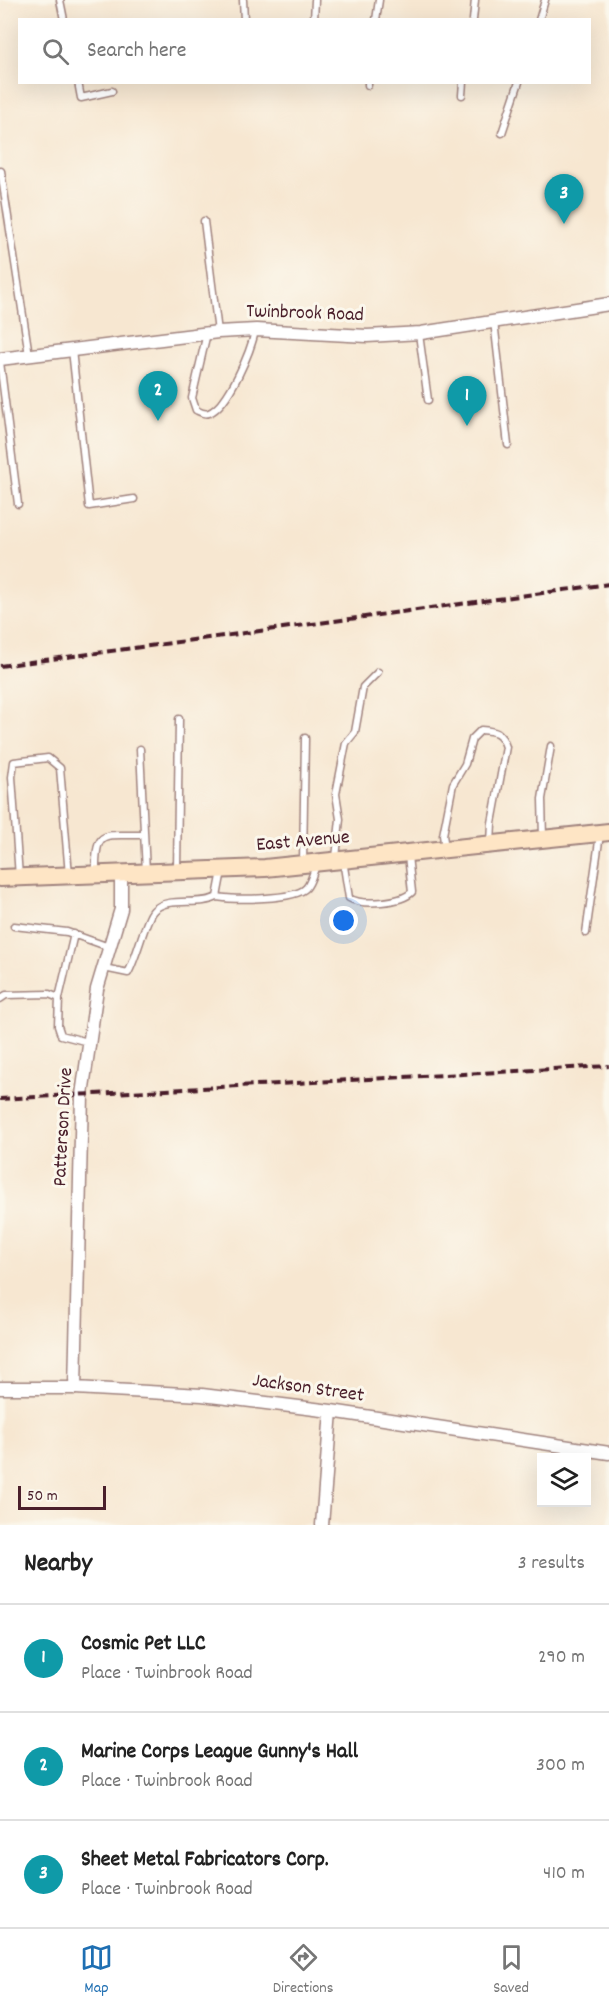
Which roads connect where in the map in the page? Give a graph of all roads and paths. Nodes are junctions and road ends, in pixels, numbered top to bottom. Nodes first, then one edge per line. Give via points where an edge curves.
1 (60, 0) edge
2 (243, 0) edge
3 (315, 0) edge
4 (379, 0) edge
5 (476, 0) edge
6 (545, 0) edge
7 (64, 18) edge
8 (244, 18) edge
9 (314, 18) edge
10 (376, 18) edge
11 (473, 18) edge
12 (539, 18) edge
13 (78, 84) edge
14 (463, 84) edge
15 (518, 84) edge
16 (112, 90) dead end
17 (462, 94) dead end
18 (502, 133) dead end
19 (2, 171) dead end
20 (204, 221) dead end
21 (609, 304) edge
22 (494, 321) junction
23 (256, 330) junction
24 (212, 333) junction
25 (419, 333) junction
26 (72, 350) junction
27 (29, 355) junction
28 (0, 361) edge
29 (428, 400) dead end
30 (508, 446) dead end
31 (134, 499) dead end
32 (18, 504) dead end
33 (378, 672) dead end
34 (179, 719) dead end
35 (305, 738) dead end
36 (552, 746) dead end
37 (140, 749) dead end
38 (605, 833) edge
39 (144, 835) junction
40 (543, 839) junction
41 (492, 844) junction
42 (445, 849) junction
43 (408, 853) junction
44 (340, 860) junction
45 (310, 863) junction
46 (222, 870) junction
47 (177, 871) junction
48 (146, 872) junction
49 (121, 873) junction
50 (96, 874) junction
51 (69, 875) junction
52 (0, 878) edge
53 (19, 878) junction
54 (217, 897) junction
55 (14, 926) dead end
56 (586, 933) dead end
57 (74, 934) junction
58 (110, 948) junction
59 (104, 968) junction
60 (58, 998) junction
61 (0, 999) edge
62 (88, 1042) junction
63 (0, 1388) edge
64 (75, 1388) junction
65 (331, 1411) junction
66 (609, 1453) edge
67 (322, 1525) edge

1 - 7 lane
2 - 8 lane
3 - 9 lane
4 - 10 lane
5 - 11 lane
6 - 12 lane
13 - 16 lane via 81,98
14 - 17 lane
15 - 18 lane
19 - 27 lane
20 - 24 lane
21 - 22 street, Twinbrook Road
22 - 25 street, Twinbrook Road
22 - 30 lane
23 - 24 street, Twinbrook Road
23 - 24 lane via 251,352 224,399 210,413 203,414 195,410 192,398
23 - 25 street, Twinbrook Road via 367,336
24 - 26 street, Twinbrook Road
25 - 29 lane
26 - 27 street, Twinbrook Road
26 - 31 lane via 89,506
27 - 28 street, Twinbrook Road
28 - 32 lane
33 - 44 lane via 363,687 355,732 346,743 336,794 340,819 335,847
34 - 47 lane
35 - 45 lane
36 - 40 lane via 542,799
37 - 39 lane
38 - 40 street, East Avenue
38 - 56 lane
39 - 48 lane
39 - 50 lane via 101,839 95,850
40 - 41 street, East Avenue
41 - 42 street, East Avenue
41 - 42 lane via 506,747 503,737 496,732 481,730 472,739 465,764 453,784 443,835
42 - 43 street, East Avenue
43 - 44 street, East Avenue
43 - 44 lane via 412,892 405,899 357,903 349,898
44 - 45 street, East Avenue
45 - 46 street, East Avenue
45 - 54 lane via 308,887 297,895
46 - 47 street, East Avenue
46 - 54 lane
47 - 48 street, East Avenue
48 - 49 street, East Avenue
49 - 50 street, East Avenue
49 - 58 street, Patterson Drive via 121,909
50 - 51 street, East Avenue
51 - 53 street, East Avenue
51 - 53 lane via 60,768 48,758 14,762
52 - 53 street, East Avenue
54 - 59 lane via 207,903 166,904 153,911 128,973
55 - 57 lane
57 - 58 lane
57 - 60 lane
58 - 59 street, Patterson Drive
59 - 62 street, Patterson Drive
60 - 61 lane via 49,994 6,995
60 - 62 lane via 61,1035
62 - 64 street, Patterson Drive via 82,1095
63 - 64 street, Jackson Street
64 - 65 street, Jackson Street via 202,1395
65 - 66 street, Jackson Street
65 - 67 street

